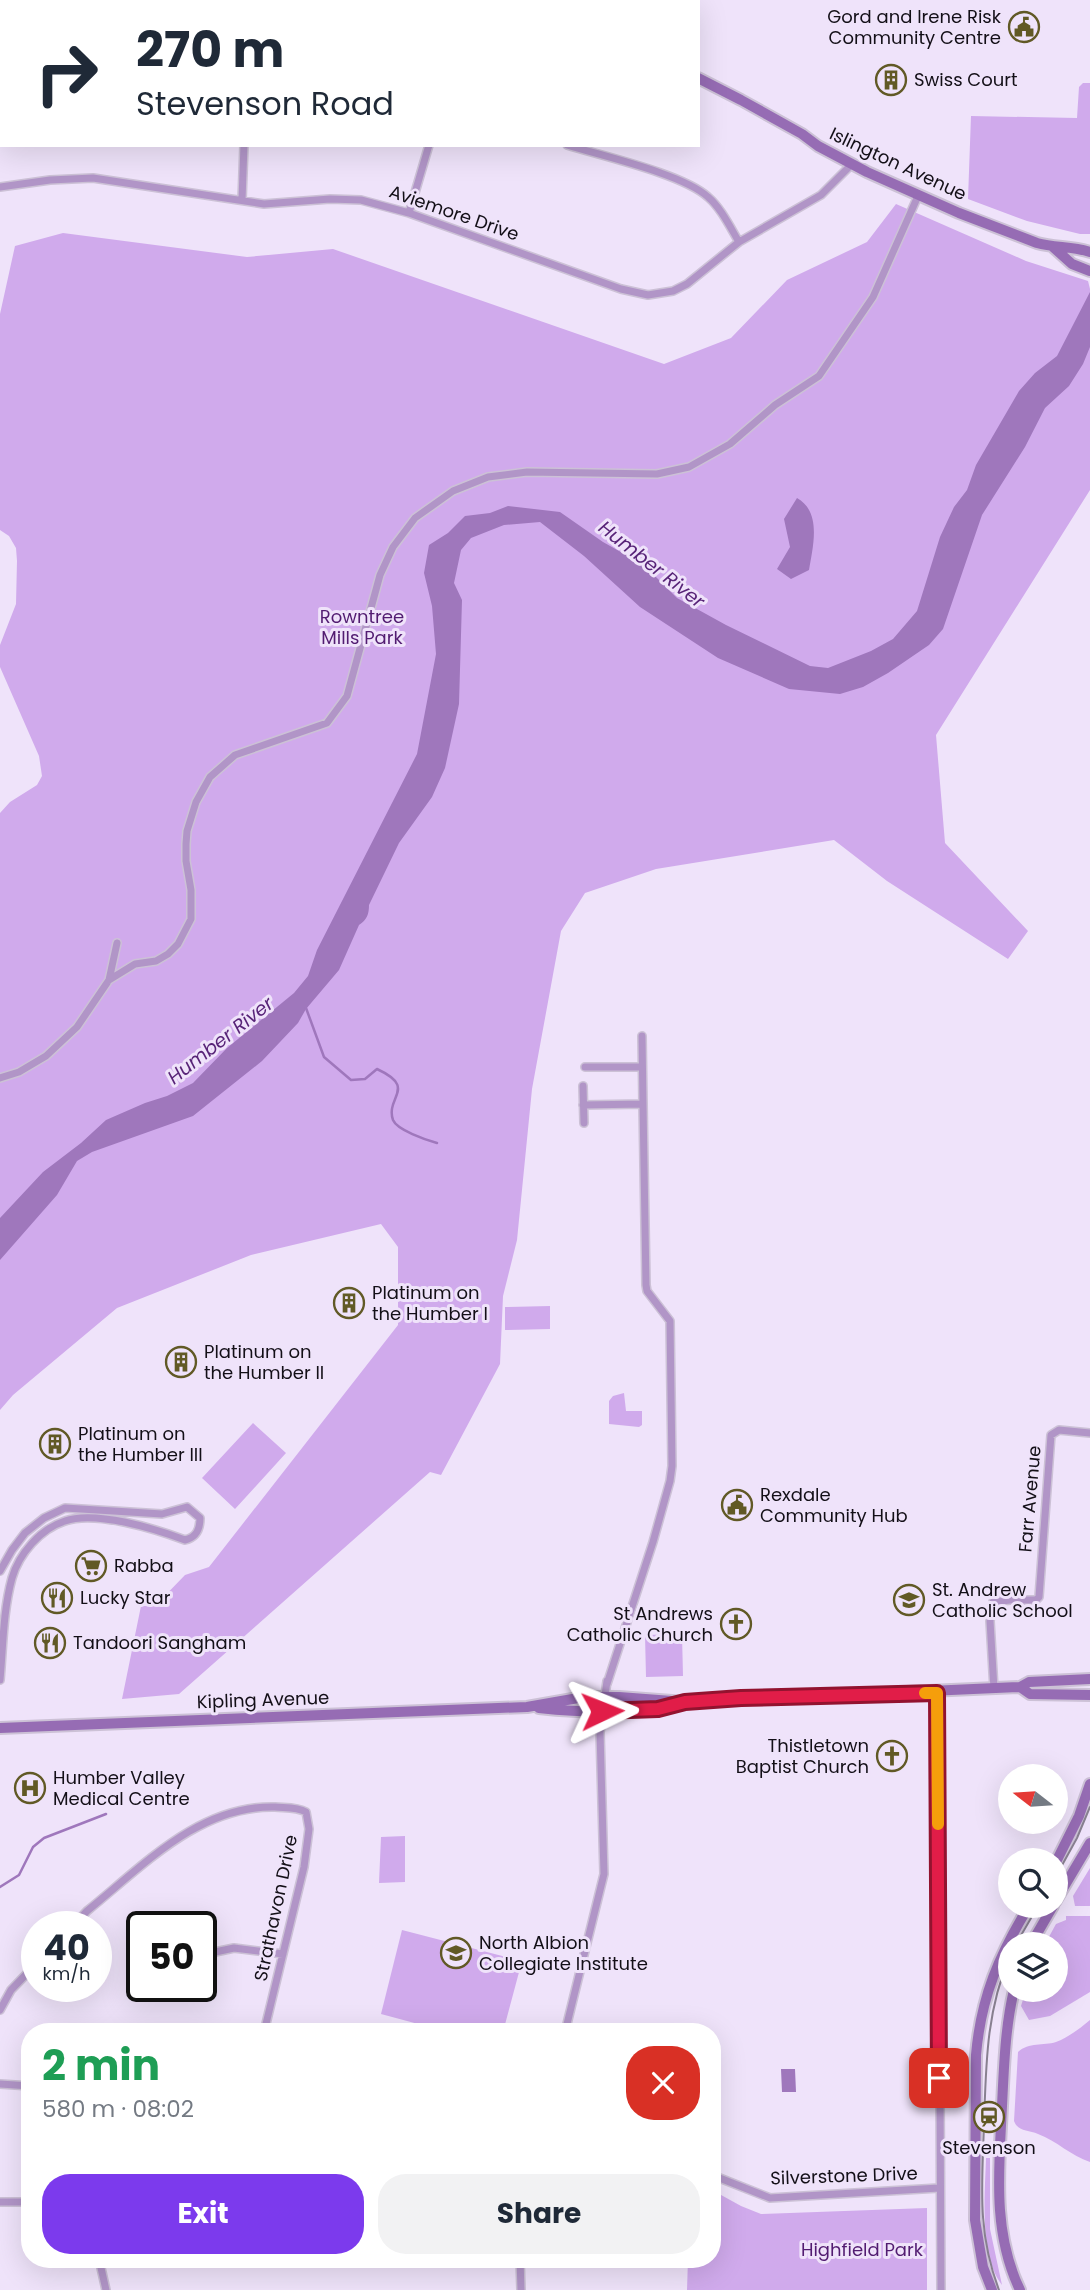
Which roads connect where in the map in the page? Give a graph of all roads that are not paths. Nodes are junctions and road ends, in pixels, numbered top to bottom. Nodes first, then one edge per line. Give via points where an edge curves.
1 (700, 79) edge
2 (244, 147) edge
3 (428, 147) edge
4 (573, 147) edge
5 (852, 164) junction
6 (0, 187) edge
7 (918, 196) junction
8 (242, 200) junction
9 (409, 213) junction
10 (738, 242) junction
11 (1053, 247) junction
12 (1087, 251) edge
13 (1090, 271) edge
14 (117, 943) dead end
15 (109, 980) junction
16 (642, 1036) dead end
17 (584, 1067) dead end
18 (642, 1067) junction
19 (0, 1079) edge
20 (583, 1086) dead end
21 (643, 1104) junction
22 (583, 1105) junction
23 (584, 1123) dead end
24 (1090, 1433) edge
25 (0, 1571) edge
26 (3, 1616) edge
27 (1090, 1679) edge
28 (0, 1680) edge
29 (1020, 1688) junction
30 (994, 1689) junction
31 (937, 1693) junction
32 (1090, 1695) edge
33 (604, 1697) junction
34 (685, 1702) junction
35 (527, 1707) junction
36 (602, 1711) junction
37 (0, 1728) edge
38 (1090, 1784) edge
39 (1090, 1843) edge
40 (1063, 1848) edge
41 (1068, 1880) edge
42 (87, 1911) edge
43 (1022, 1918) edge
44 (217, 1952) edge
45 (282, 1954) junction
46 (21, 1980) edge
47 (1012, 2002) edge
48 (0, 2010) edge
49 (266, 2023) edge
50 (567, 2023) edge
51 (0, 2084) edge
52 (21, 2085) edge
53 (721, 2179) edge
54 (939, 2188) junction
55 (0, 2202) edge
56 (21, 2202) edge
57 (101, 2268) edge
58 (521, 2268) edge
59 (106, 2290) edge
60 (522, 2290) edge
61 (941, 2290) edge
62 (992, 2290) edge
63 (1020, 2290) edge

1 - 5 main road, Islington Avenue
2 - 8 street
3 - 9 street
4 - 10 street via 699,190 716,205
5 - 7 main road, Islington Avenue
5 - 10 street, Aviemore Drive via 821,195
6 - 8 street, Aviemore Drive via 93,178
7 - 11 main road, Islington Avenue
7 - 15 street via 873,297 825,369 730,444 689,467 657,474 527,472 488,477 453,491 415,518 393,547 380,575 347,696 327,723 235,755 210,778 187,831 192,907 185,935 168,954 126,968
8 - 9 street, Aviemore Drive via 282,204 346,198
9 - 10 street, Aviemore Drive via 648,295 687,284
11 - 12 main road, Islington Avenue
11 - 13 main road, Islington Avenue via 1072,264
14 - 15 street
15 - 19 street via 77,1027 46,1056
16 - 18 street
17 - 18 street
18 - 21 street
20 - 22 street
21 - 22 street
21 - 33 street via 647,1291 670,1321 672,1466
22 - 23 street
24 - 30 street, Farr Avenue via 1059,1430 1051,1435 1039,1597 993,1602
25 - 26 street via 25,1533 65,1507 162,1514 187,1507 200,1518 196,1535 186,1540 114,1521 65,1520 23,1554
26 - 28 street
27 - 29 main road, Kipling Avenue via 1029,1682
29 - 30 main road, Kipling Avenue
29 - 32 main road, Kipling Avenue via 1030,1694
30 - 31 main road, Kipling Avenue
31 - 34 main road, Kipling Avenue
31 - 54 street
33 - 34 main road, Kipling Avenue
33 - 35 main road, Kipling Avenue
33 - 36 street
34 - 36 main road, Kipling Avenue via 658,1709
35 - 36 main road, Kipling Avenue
35 - 37 main road, Kipling Avenue
36 - 50 street via 604,1874
38 - 40 main road
39 - 41 main road
42 - 45 street, Strathavon Drive via 193,1828 223,1814 257,1807 299,1808 306,1812 309,1829
43 - 62 main road via 995,1970 978,2029 975,2220
44 - 45 street via 234,1948
45 - 49 street, Strathavon Drive
46 - 48 street
47 - 63 main road via 1004,2056 998,2205 1003,2242
51 - 52 street
53 - 54 street, Silverstone Drive via 771,2198
54 - 61 street
55 - 56 street
57 - 59 street
58 - 60 street

